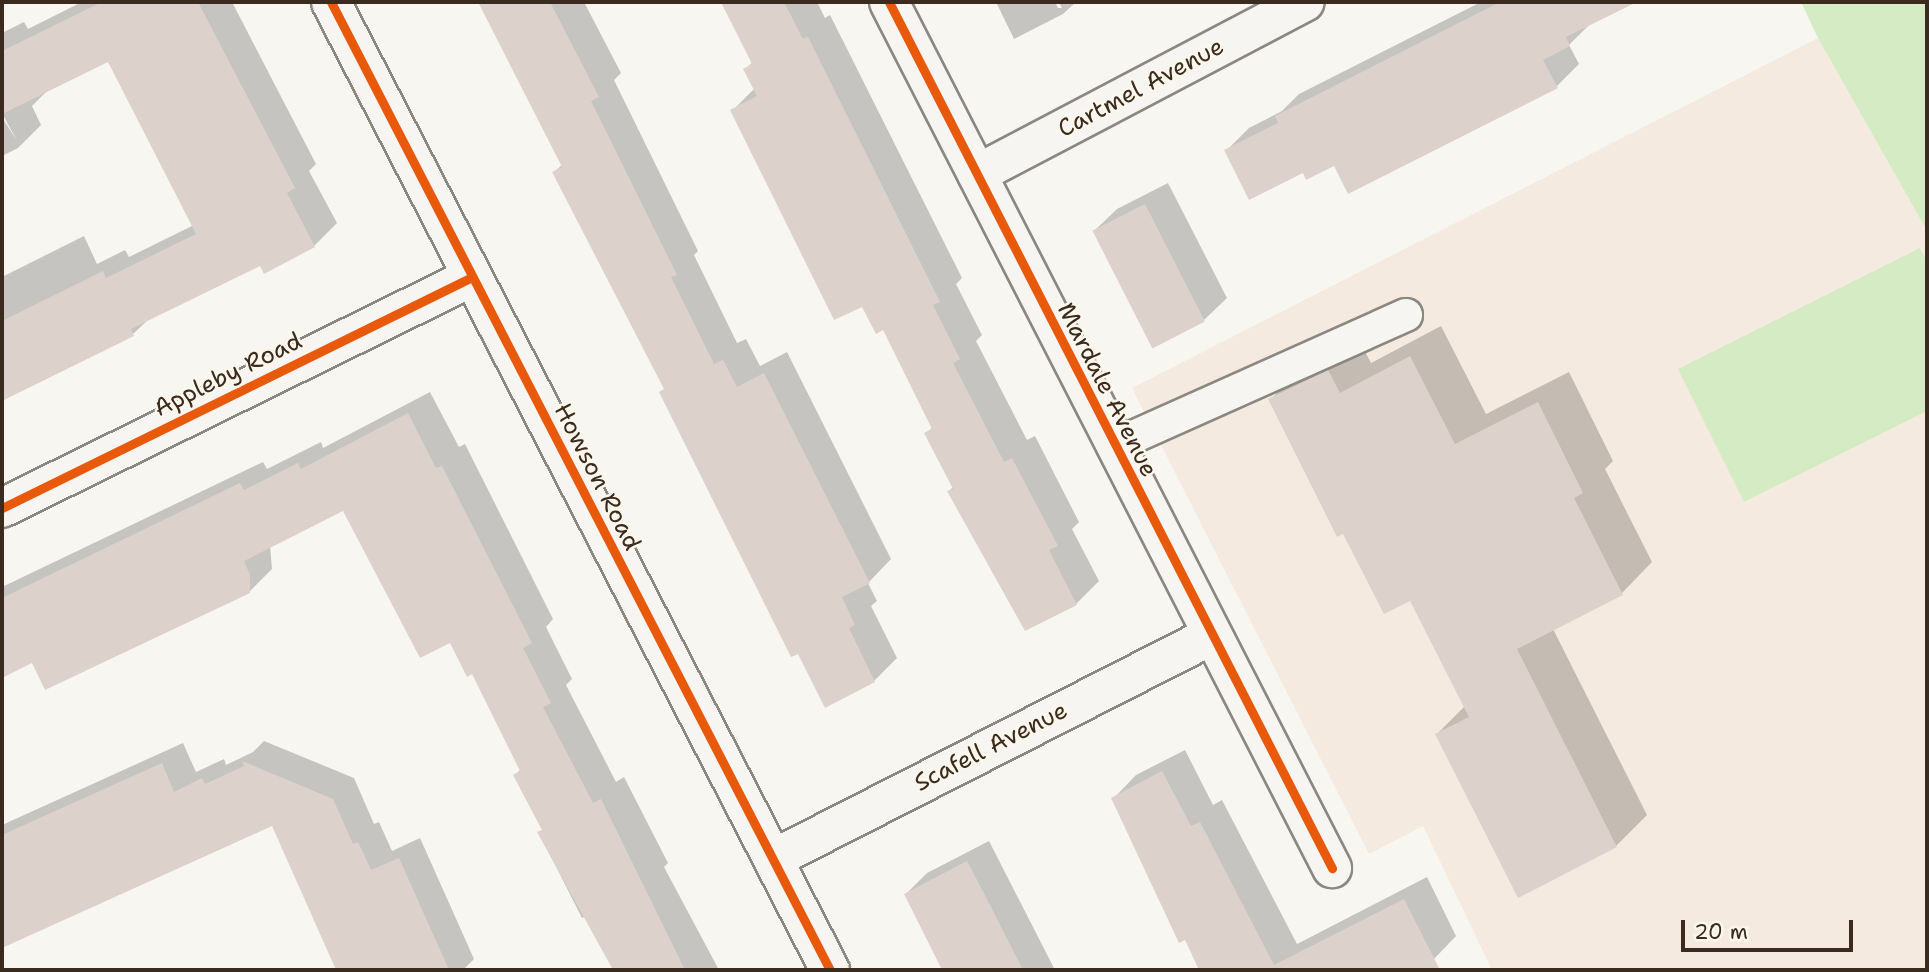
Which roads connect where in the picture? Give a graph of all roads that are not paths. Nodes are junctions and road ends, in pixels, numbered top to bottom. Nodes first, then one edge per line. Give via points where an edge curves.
1 (331, 2) edge
2 (889, 2) edge
3 (1305, 2) edge
4 (977, 174) junction
5 (472, 277) junction
6 (1406, 316) dead end
7 (1114, 446) junction
8 (2, 508) edge
9 (1210, 636) junction
10 (773, 859) junction
11 (1332, 868) dead end
12 (830, 970) edge

1 - 5 street, Howson Road
2 - 4 street, Mardale Avenue
3 - 4 street, Cartmel Avenue
4 - 7 street, Mardale Avenue
5 - 8 street, Appleby Road
5 - 10 street, Howson Road
6 - 7 lane
7 - 9 street, Mardale Avenue
9 - 10 street, Scafell Avenue
9 - 11 street, Mardale Avenue
10 - 12 street, Howson Road

